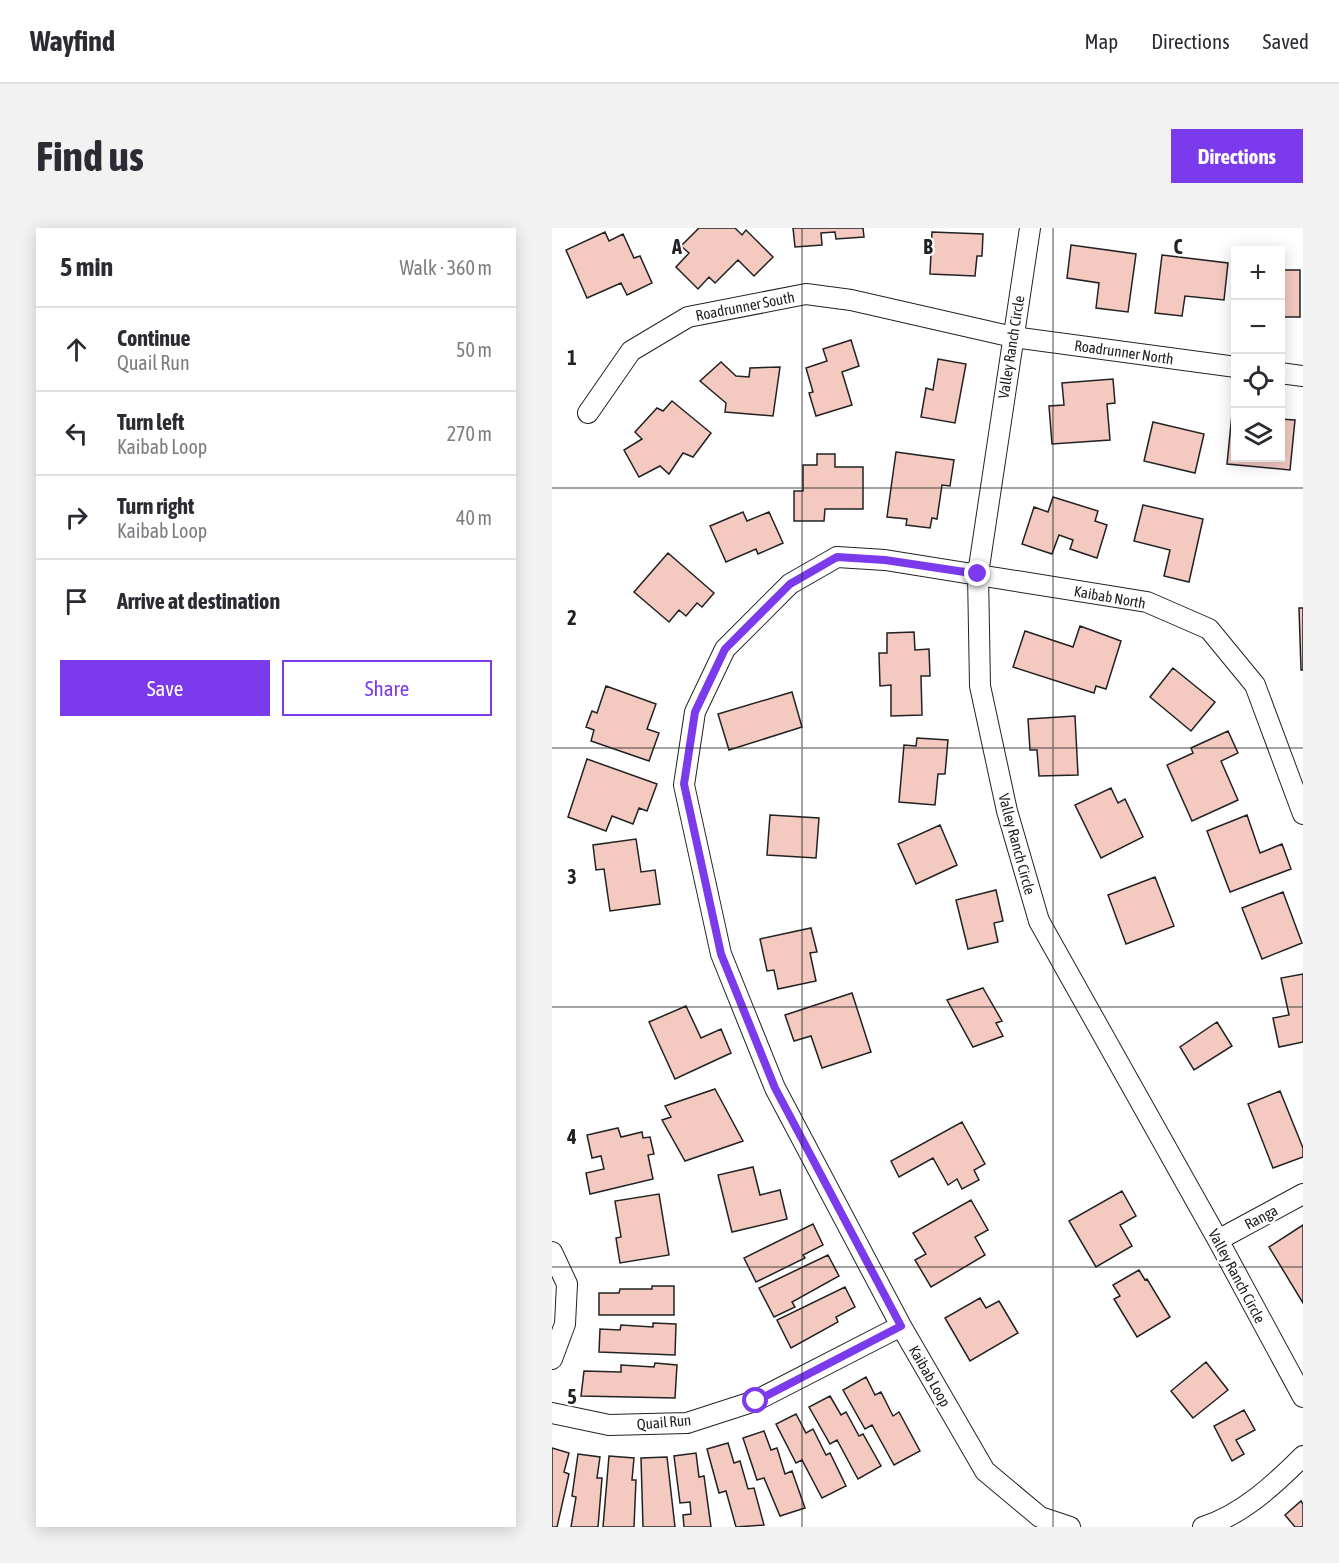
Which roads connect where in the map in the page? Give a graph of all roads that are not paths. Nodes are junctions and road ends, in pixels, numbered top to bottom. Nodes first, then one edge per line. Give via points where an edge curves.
1 (1030, 228) edge
2 (1013, 337) junction
3 (1231, 366) edge
4 (1285, 374) edge
5 (1303, 376) edge
6 (588, 414) dead end
7 (978, 574) junction
8 (1303, 814) edge
9 (1303, 1194) edge
10 (1218, 1240) junction
11 (552, 1252) edge
12 (901, 1326) junction
13 (552, 1359) edge
14 (1303, 1397) edge
15 (552, 1413) edge
16 (1303, 1456) edge
17 (1070, 1527) edge
18 (1203, 1527) edge

1 - 2 street, Valley Ranch Circle
2 - 3 street, Roadrunner North
2 - 6 street, Roadrunner South via 851,300 806,294 688,317 631,351
2 - 7 street, Valley Ranch Circle
4 - 5 street
7 - 8 street, Kaibab North via 1148,602 1209,629 1255,685
7 - 10 street, Valley Ranch Circle via 980,686 1007,811 1039,921
7 - 12 street, Kaibab Loop via 837,557 790,584 725,649 695,712 684,784 721,954 775,1088
9 - 10 street, Ranga
10 - 14 street, Valley Ranch Circle
11 - 13 street via 567,1284 565,1324
12 - 15 street, Quail Run via 756,1401 687,1423 609,1425
12 - 17 street, Kaibab Loop via 985,1471 1040,1517
16 - 18 street via 1276,1483 1222,1521

